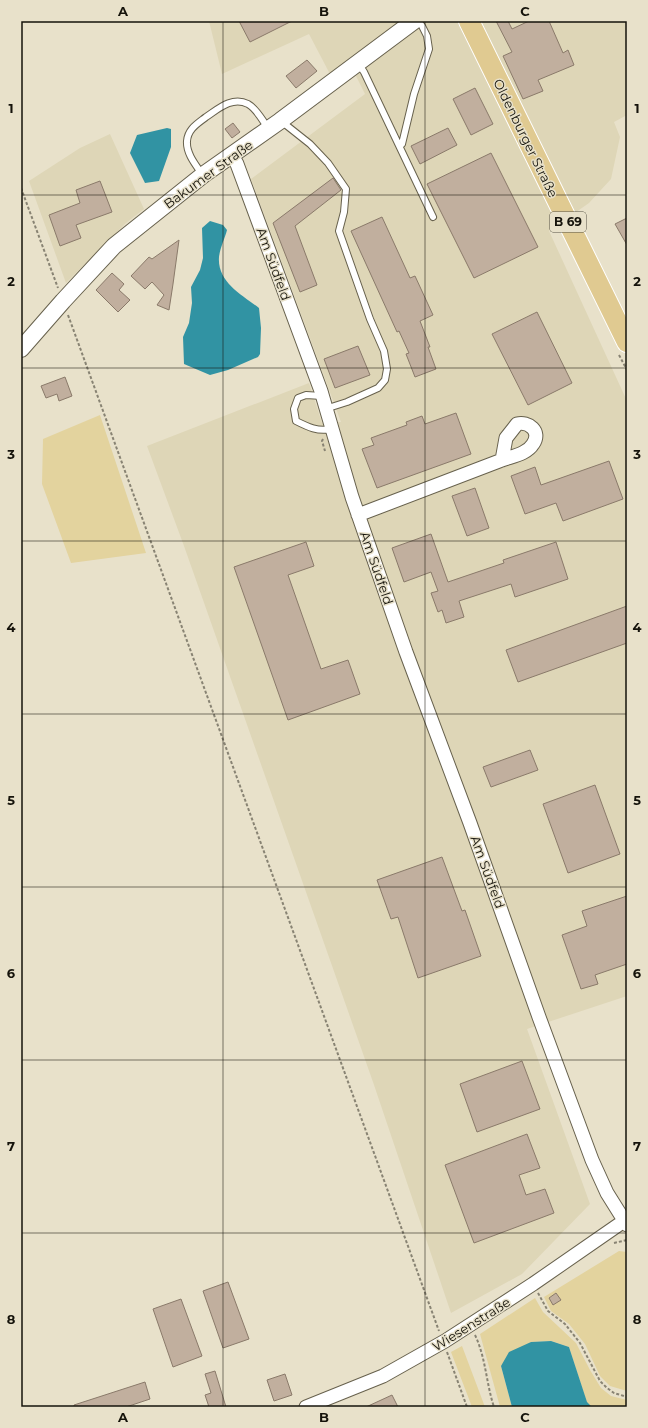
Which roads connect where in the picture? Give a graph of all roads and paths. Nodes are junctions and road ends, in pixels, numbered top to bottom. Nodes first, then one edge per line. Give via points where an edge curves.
1 (414, 21) edge
2 (418, 21) edge
3 (469, 21) edge
4 (358, 64) junction
5 (274, 125) junction
6 (400, 146) junction
7 (232, 155) junction
8 (203, 176) junction
9 (21, 188) edge
10 (433, 217) dead end
11 (62, 300) junction
12 (627, 342) edge
13 (21, 349) edge
14 (324, 403) junction
15 (331, 428) junction
16 (502, 460) dead end
17 (358, 515) junction
18 (626, 1223) edge
19 (533, 1284) junction
20 (470, 1325) junction
21 (443, 1342) junction
22 (627, 1397) edge
23 (321, 1404) edge
24 (306, 1407) edge
25 (467, 1407) edge
26 (494, 1407) edge

1 - 4 street, Bakumer Straße
2 - 6 lane via 427,36 429,49
3 - 12 main road, Oldenburger Straße / B 69
4 - 5 street, Bakumer Straße
4 - 6 lane
5 - 7 street, Bakumer Straße
5 - 8 lane via 248,104 231,102 221,106 192,127 188,134 188,151
5 - 14 lane via 310,144 328,163 346,189 339,230 384,351 387,369 385,380 378,388 346,402
6 - 10 lane
7 - 8 street, Bakumer Straße
7 - 14 street, Am Südfeld
8 - 11 street, Bakumer Straße via 114,246
9 - 11 path
11 - 13 street, Bakumer Straße
11 - 21 path
14 - 15 street, Am Südfeld
14 - 15 lane via 306,395 298,398 294,409 296,421 312,428
15 - 17 street, Am Südfeld
16 - 17 street, Am Südfeld
17 - 18 street, Am Südfeld via 592,1160 607,1193
18 - 19 street, Wiesenstraße
19 - 20 street, Wiesenstraße
19 - 22 path via 548,1311 565,1324 580,1343 600,1381 614,1393
20 - 21 street, Wiesenstraße
20 - 26 path via 486,1366
21 - 23 street, Wiesenstraße via 383,1376
21 - 25 path
23 - 24 street, Wiesenstraße

